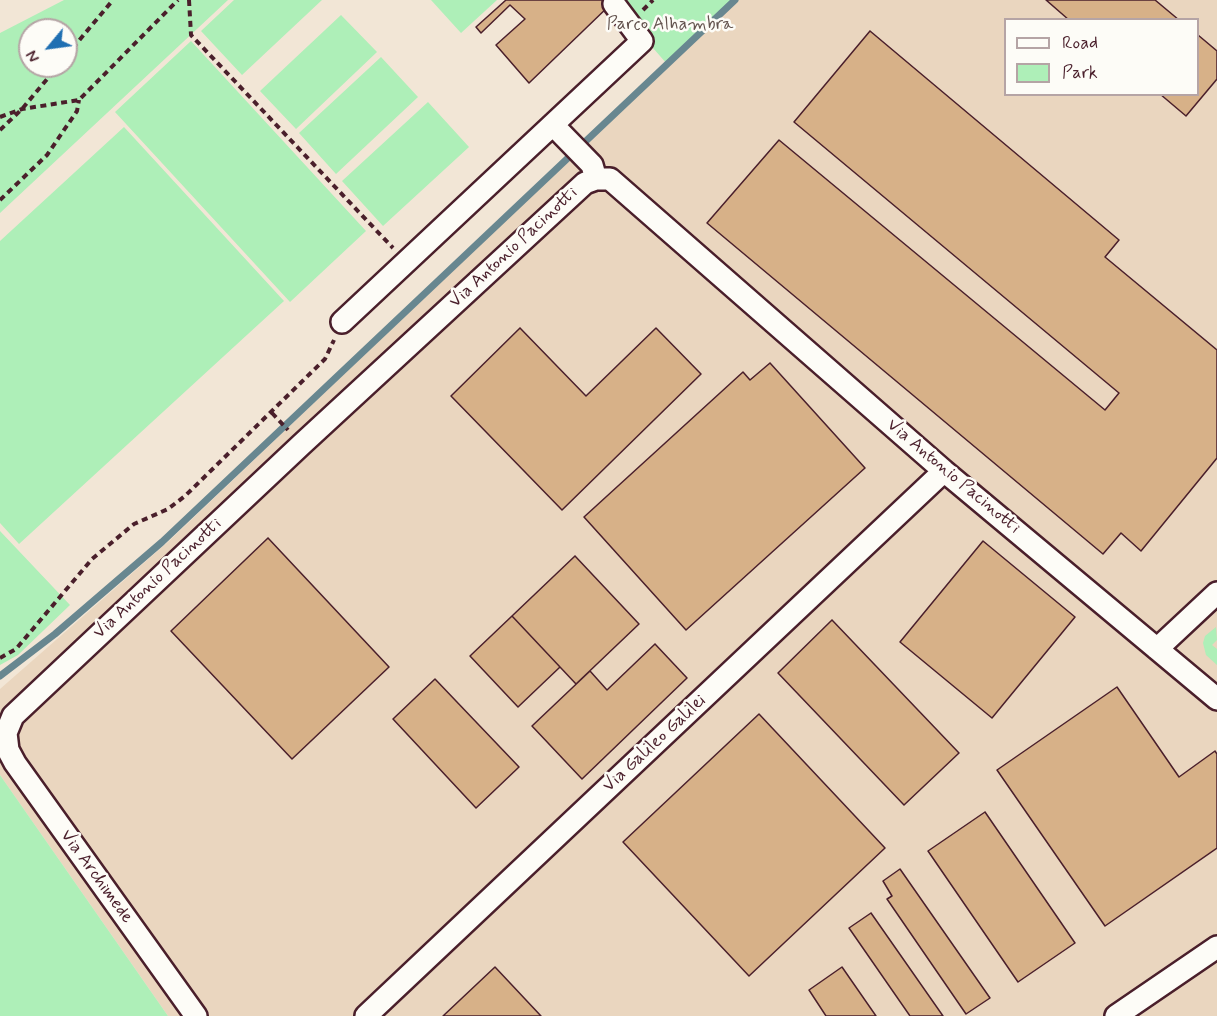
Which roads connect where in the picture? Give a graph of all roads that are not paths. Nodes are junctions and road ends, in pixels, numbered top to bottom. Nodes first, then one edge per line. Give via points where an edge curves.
1 (614, 4) dead end
2 (559, 132) junction
3 (594, 172) junction
4 (342, 322) road end
5 (944, 471) junction
6 (1217, 593) edge
7 (1157, 649) junction
8 (1217, 699) edge
9 (6, 733) joint
10 (1217, 947) edge
11 (196, 1016) edge
12 (366, 1016) edge
13 (1116, 1016) edge

1 - 2 street via 642,41
2 - 3 street
2 - 4 street
3 - 5 street, Via Antonio Pacinotti via 610,179
3 - 9 street, Via Antonio Pacinotti via 13,716
5 - 7 street, Via Antonio Pacinotti
5 - 12 street, Via Galileo Galilei
6 - 7 street
7 - 8 street, Via Antonio Pacinotti
9 - 11 street, Via Archimede via 15,764
10 - 13 street

